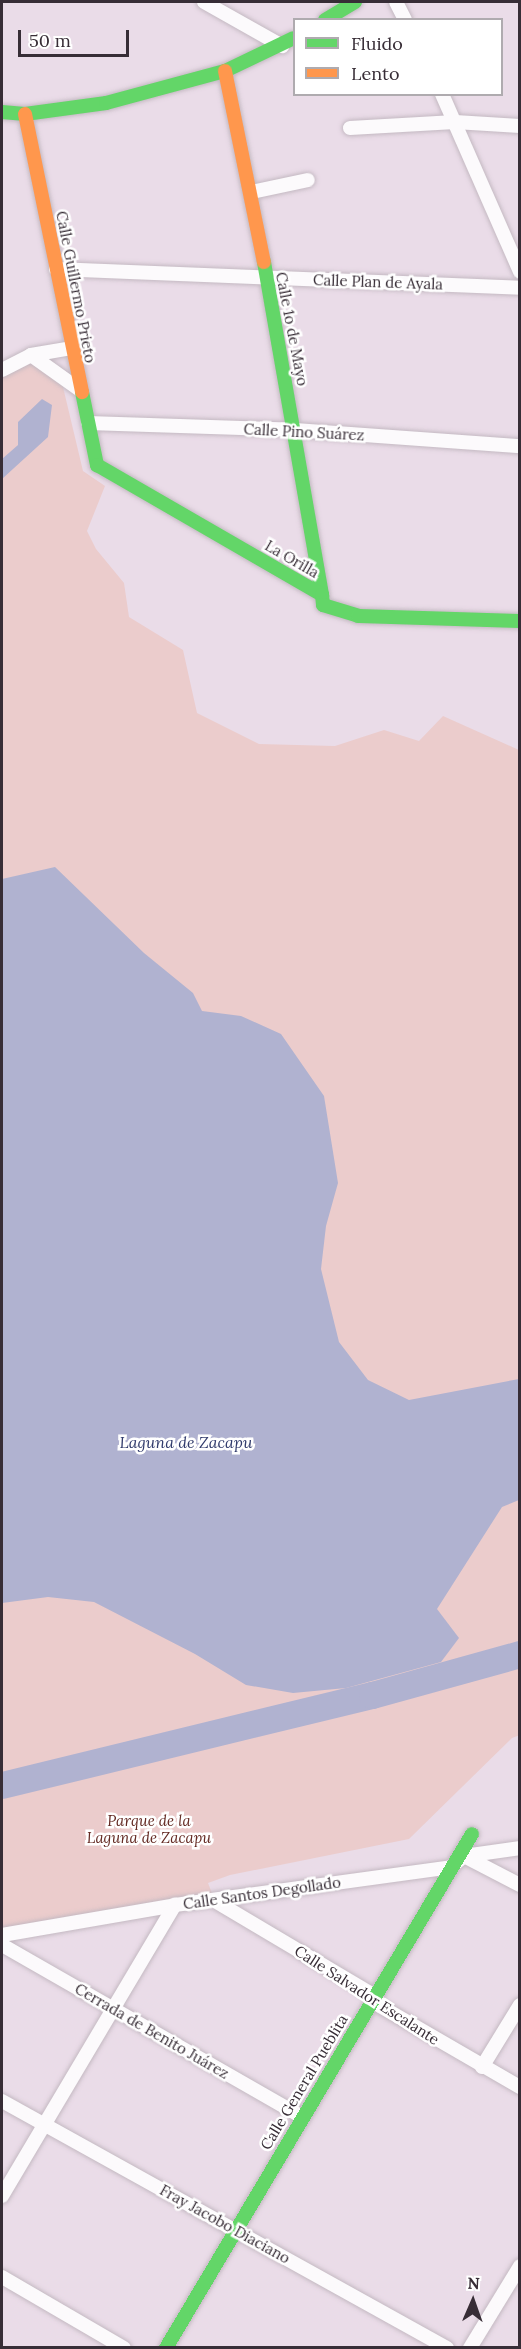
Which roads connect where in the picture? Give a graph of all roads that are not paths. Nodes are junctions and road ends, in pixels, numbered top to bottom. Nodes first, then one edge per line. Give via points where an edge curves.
1 (204, 2) edge
2 (355, 2) edge
3 (396, 2) edge
4 (329, 18) edge
5 (404, 18) edge
6 (293, 40) edge
7 (282, 46) junction
8 (225, 71) junction
9 (442, 96) edge
10 (2, 112) edge
11 (25, 114) junction
12 (455, 122) junction
13 (519, 126) edge
14 (350, 128) dead end
15 (308, 180) dead end
16 (252, 192) junction
17 (56, 269) junction
18 (519, 272) edge
19 (265, 278) junction
20 (519, 288) edge
21 (72, 348) junction
22 (31, 355) junction
23 (2, 370) edge
24 (80, 390) junction
25 (88, 423) junction
26 (295, 430) junction
27 (519, 446) edge
28 (97, 465) joint
29 (322, 595) junction
30 (519, 621) edge
31 (472, 1834) dead end
32 (519, 1848) edge
33 (464, 1856) junction
34 (451, 1867) junction
35 (519, 1885) edge
36 (215, 1901) junction
37 (175, 1905) junction
38 (2, 1935) edge
39 (2, 1945) edge
40 (375, 1996) junction
41 (519, 2005) edge
42 (113, 2008) junction
43 (482, 2067) junction
44 (519, 2087) edge
45 (2, 2101) edge
46 (302, 2118) junction
47 (46, 2125) junction
48 (2, 2196) edge
49 (233, 2230) junction
50 (519, 2266) edge
51 (2, 2277) edge
52 (124, 2348) edge
53 (166, 2348) edge
54 (447, 2348) edge
55 (470, 2348) edge

1 - 7 street
2 - 4 street
3 - 5 street
6 - 7 street
7 - 8 street
8 - 11 street via 106,104
8 - 16 street, Calle 1o de Mayo
9 - 12 street
10 - 11 street
11 - 17 street, Calle Guillermo Prieto
12 - 13 street
12 - 14 street
12 - 18 street
15 - 16 street
16 - 19 street, Calle 1o de Mayo
17 - 19 street, Calle Plan de Ayala
17 - 21 street, Calle Guillermo Prieto
19 - 20 street, Calle Plan de Ayala
19 - 26 street, Calle 1o de Mayo
21 - 22 street
21 - 24 street, Calle Guillermo Prieto
22 - 23 street
22 - 24 street
24 - 25 street, Calle Guillermo Prieto
25 - 26 street, Calle Pino Suárez
25 - 28 street, Calle Guillermo Prieto
26 - 27 street, Calle Pino Suárez
26 - 29 street, Calle 1o de Mayo
28 - 29 street, La Orilla
29 - 30 street, La Orilla via 323,605 358,616
31 - 34 street, Calle General Pueblita
32 - 33 street
33 - 34 street
33 - 35 street
34 - 36 street, Calle Santos Degollado
34 - 40 street, Calle General Pueblita
36 - 37 street, Calle Santos Degollado
36 - 40 street, Calle Salvador Escalante
37 - 38 street, Calle Santos Degollado
37 - 42 street
39 - 42 street, Cerrada de Benito Juárez
40 - 43 street, Calle Salvador Escalante via 380,2006
40 - 46 street, Calle General Pueblita
41 - 43 street
42 - 46 street, Cerrada de Benito Juárez
42 - 47 street
43 - 44 street, Calle Salvador Escalante
45 - 47 street, Fray Jacobo Diaciano
46 - 49 street, Calle General Pueblita
47 - 48 street
47 - 49 street, Fray Jacobo Diaciano
49 - 53 street, Calle General Pueblita
49 - 54 street, Fray Jacobo Diaciano
50 - 55 street
51 - 52 street

